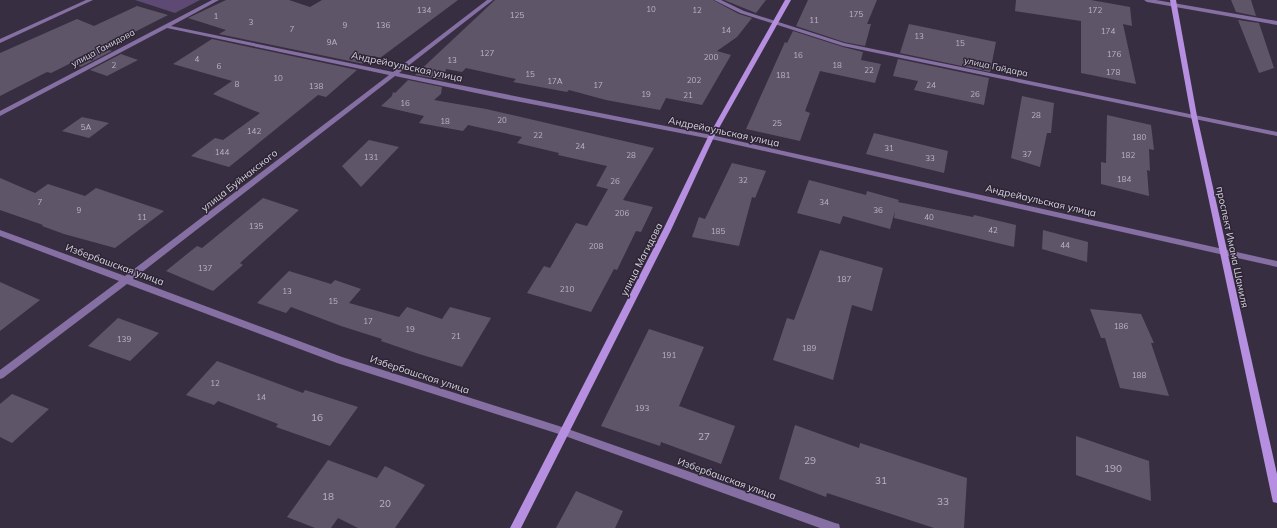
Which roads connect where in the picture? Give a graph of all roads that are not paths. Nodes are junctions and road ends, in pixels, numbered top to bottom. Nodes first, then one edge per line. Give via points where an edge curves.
1 (90, 0) edge
2 (216, 0) edge
3 (490, 0) edge
4 (717, 0) edge
5 (788, 0) edge
6 (1147, 0) edge
7 (1174, 2) edge
8 (776, 22) junction
9 (1277, 24) edge
10 (165, 26) junction
11 (0, 41) edge
12 (394, 73) junction
13 (0, 114) edge
14 (1194, 116) junction
15 (1277, 134) edge
16 (711, 137) junction
17 (0, 234) edge
18 (1225, 252) junction
19 (1277, 264) edge
20 (126, 280) junction
21 (0, 375) edge
22 (565, 432) junction
23 (1277, 498) edge
24 (824, 526) edge
25 (515, 528) edge
26 (835, 528) edge

1 - 11 street
2 - 10 street, улица Гамидова
3 - 12 street, улица Буйнакского
4 - 8 street, улица Гайдара via 742,12
5 - 8 main road, улица Магидова
6 - 7 street
7 - 9 street
7 - 14 main road, проспект Имама Шамиля
8 - 14 street, улица Гайдара via 843,44
8 - 16 main road, улица Магидова
10 - 12 street, Андрейаульская улица
10 - 13 street, улица Гамидова
12 - 16 street, Андрейаульская улица
12 - 20 street, улица Буйнакского
14 - 15 street, улица Гайдара
14 - 18 main road, проспект Имама Шамиля
16 - 18 street, Андрейаульская улица
16 - 22 main road, улица Магидова
17 - 20 street, Избербашская улица
18 - 19 street, Андрейаульская улица
18 - 23 main road, проспект Имама Шамиля
20 - 21 street, улица Буйнакского
20 - 22 street, Избербашская улица via 340,360
22 - 24 street, Избербашская улица
22 - 25 main road, улица Магидова
24 - 26 street, Избербашская улица

